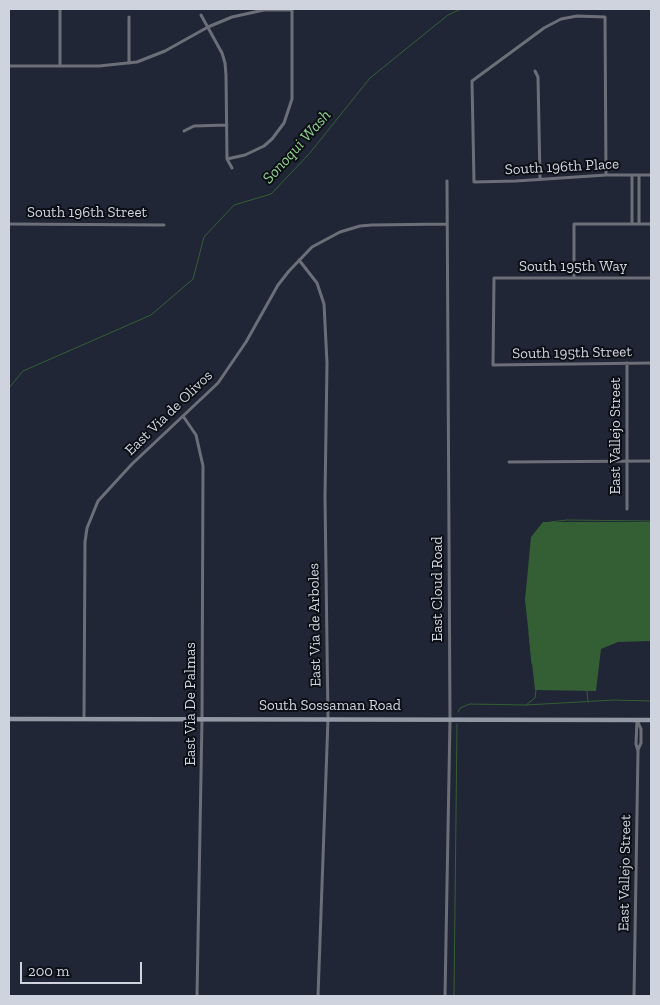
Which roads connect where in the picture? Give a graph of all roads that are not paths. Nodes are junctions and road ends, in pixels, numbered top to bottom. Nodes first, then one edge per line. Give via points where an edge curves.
1 (60, 9) edge
2 (292, 9) edge
3 (201, 15) dead end
4 (128, 17) dead end
5 (208, 27) junction
6 (129, 63) junction
7 (9, 66) edge
8 (60, 66) junction
9 (535, 71) dead end
10 (227, 125) junction
11 (184, 131) dead end
12 (227, 158) junction
13 (232, 168) dead end
14 (606, 175) junction
15 (632, 175) junction
16 (639, 175) junction
17 (651, 175) edge
18 (540, 179) junction
19 (447, 181) dead end
20 (632, 190) junction
21 (639, 190) junction
22 (9, 224) edge
23 (447, 224) junction
24 (632, 224) junction
25 (639, 224) junction
26 (651, 224) edge
27 (164, 225) dead end
28 (299, 260) junction
29 (574, 278) junction
30 (651, 278) edge
31 (627, 364) junction
32 (651, 364) edge
33 (493, 365) joint
34 (183, 416) junction
35 (627, 461) junction
36 (651, 461) edge
37 (509, 462) dead end
38 (628, 509) dead end
39 (84, 718) junction
40 (9, 719) edge
41 (202, 719) junction
42 (328, 719) junction
43 (450, 719) junction
44 (637, 720) junction
45 (651, 720) edge
46 (197, 996) edge
47 (318, 996) edge
48 (445, 996) edge
49 (634, 996) edge

1 - 8 street
2 - 5 street via 254,11
2 - 12 street via 292,99 284,123 264,146 245,155
3 - 5 street
4 - 6 street
5 - 6 street via 155,56
5 - 10 street via 224,63
6 - 8 street
7 - 8 street
9 - 18 street via 538,77
10 - 11 street via 194,126
10 - 12 street
12 - 13 street
14 - 15 street, South 196th Place
14 - 18 street, South 196th Place
14 - 18 street, South 196th Place via 605,17 577,16 561,19 544,28 472,81 474,182
15 - 16 street, South 196th Place
15 - 20 street
16 - 17 street, South 196th Place
16 - 21 street
19 - 23 street, East Cloud Road
20 - 21 street
20 - 24 street
21 - 25 street
22 - 27 street, South 196th Street
23 - 28 street, East Via de Olivos via 360,226 326,239
23 - 43 street, East Cloud Road
24 - 25 street
24 - 29 street via 574,224
25 - 26 street
28 - 34 street, East Via de Olivos via 278,285 218,383
28 - 42 street, East Via de Arboles via 317,284 324,304
29 - 30 street, South 195th Way
29 - 33 street, South 195th Way via 494,278
31 - 32 street, South 195th Street
31 - 33 street, South 195th Street
31 - 35 street, East Vallejo Street
34 - 39 street, East Via de Olivos via 98,501 87,528
34 - 41 street, East Via De Palmas via 196,435 202,466
35 - 36 street
35 - 37 street
35 - 38 street, East Vallejo Street
39 - 40 main road, South Sossaman Road
39 - 41 main road, South Sossaman Road
41 - 42 main road, South Sossaman Road
41 - 46 street, East Via De Palmas
42 - 43 main road, South Sossaman Road
42 - 47 street, East Via de Arboles
43 - 44 main road, South Sossaman Road
43 - 48 street, East Cloud Road
44 - 45 main road, South Sossaman Road
44 - 49 street, East Vallejo Street via 641,743 638,751

